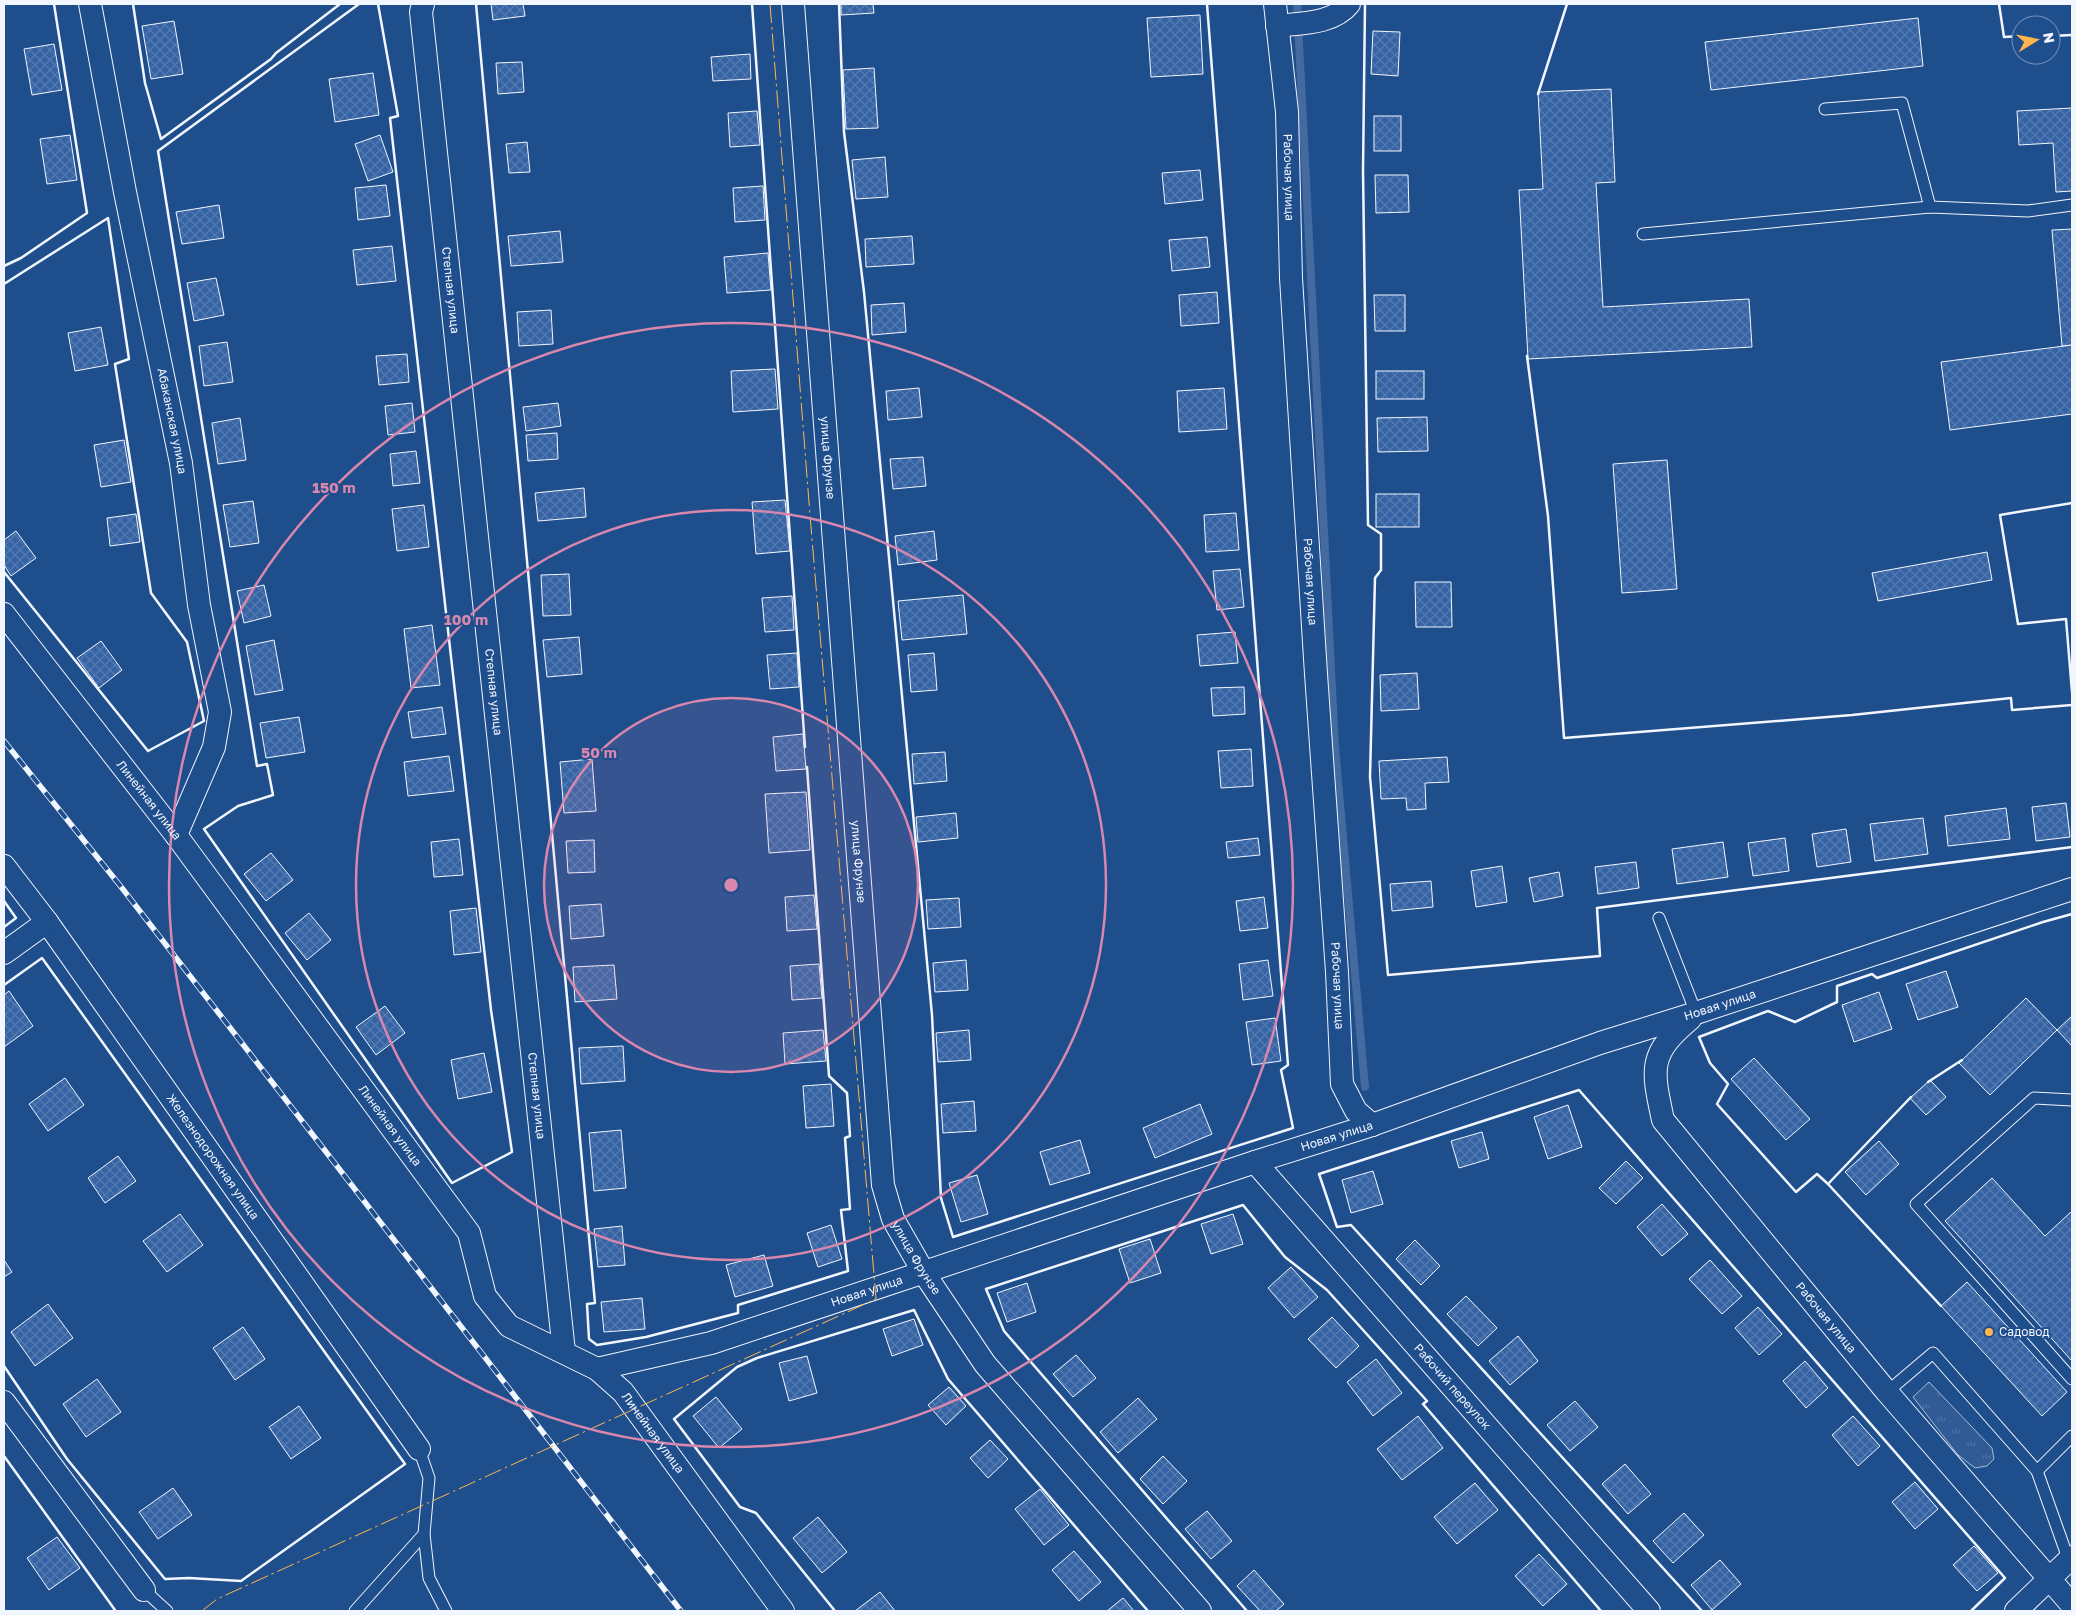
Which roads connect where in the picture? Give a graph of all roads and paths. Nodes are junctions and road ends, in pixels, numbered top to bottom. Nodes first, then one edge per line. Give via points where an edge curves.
1 (90, 4) edge
2 (423, 4) edge
3 (793, 4) edge
4 (1275, 4) edge
5 (1349, 4) edge
6 (1277, 26) junction
7 (1825, 109) dead end
8 (2072, 205) edge
9 (1930, 207) junction
10 (1643, 234) dead end
11 (4, 614) edge
12 (176, 835) junction
13 (4, 866) edge
14 (2072, 889) edge
15 (1659, 918) dead end
16 (47, 922) junction
17 (4, 953) edge
18 (1696, 1013) junction
19 (2072, 1100) edge
20 (1372, 1125) junction
21 (1255, 1162) junction
22 (924, 1273) junction
23 (564, 1352) junction
24 (597, 1369) junction
25 (2072, 1379) edge
26 (1887, 1392) junction
27 (4, 1402) edge
28 (2072, 1436) edge
29 (418, 1449) joint
30 (2038, 1471) junction
31 (424, 1534) junction
32 (2070, 1559) edge
33 (2050, 1580) junction
34 (144, 1590) joint
35 (2072, 1604) edge
36 (167, 1611) edge
37 (355, 1611) edge
38 (446, 1611) edge
39 (783, 1611) edge
40 (1200, 1611) edge
41 (1649, 1611) edge
42 (2016, 1611) edge

1 - 12 street, Абаканская улица via 124,192 181,463 199,605 220,712 214,747
2 - 23 street, Степная улица via 421,12
3 - 22 street, улица Фрунзе via 883,1185 893,1219
4 - 6 street, Рабочая улица
5 - 6 street via 1337,15
6 - 20 street, Рабочая улица via 1287,112 1292,278 1342,1084 1356,1111
7 - 9 lane via 1902,103
8 - 9 lane via 2028,211
9 - 10 lane
11 - 12 street, Линейная улица
12 - 23 street, Линейная улица via 469,1233 485,1296 509,1326
13 - 16 street, Железнодорожная улица
14 - 18 street, Новая улица
15 - 18 lane
16 - 17 street
16 - 29 street, Железнодорожная улица
18 - 20 street, Новая улица via 1600,1042
18 - 26 street, Рабочая улица via 1670,1036 1656,1059 1655,1083 1664,1120
19 - 25 lane via 2034,1098 1916,1204
20 - 21 street, Новая улица
21 - 22 street, Новая улица
21 - 41 street, Рабочий переулок
22 - 24 street, Новая улица via 711,1343
22 - 40 street, улица Фрунзе via 985,1364
23 - 24 street, Линейная улица
24 - 39 street, Линейная улица via 623,1392
26 - 30 lane via 1933,1353
26 - 33 street, Рабочая улица
27 - 34 street
28 - 30 lane
29 - 31 lane via 429,1478
30 - 32 lane
31 - 37 lane
31 - 38 lane via 429,1578
32 - 33 street
33 - 35 street, Рабочая улица
33 - 42 street
34 - 36 lane

